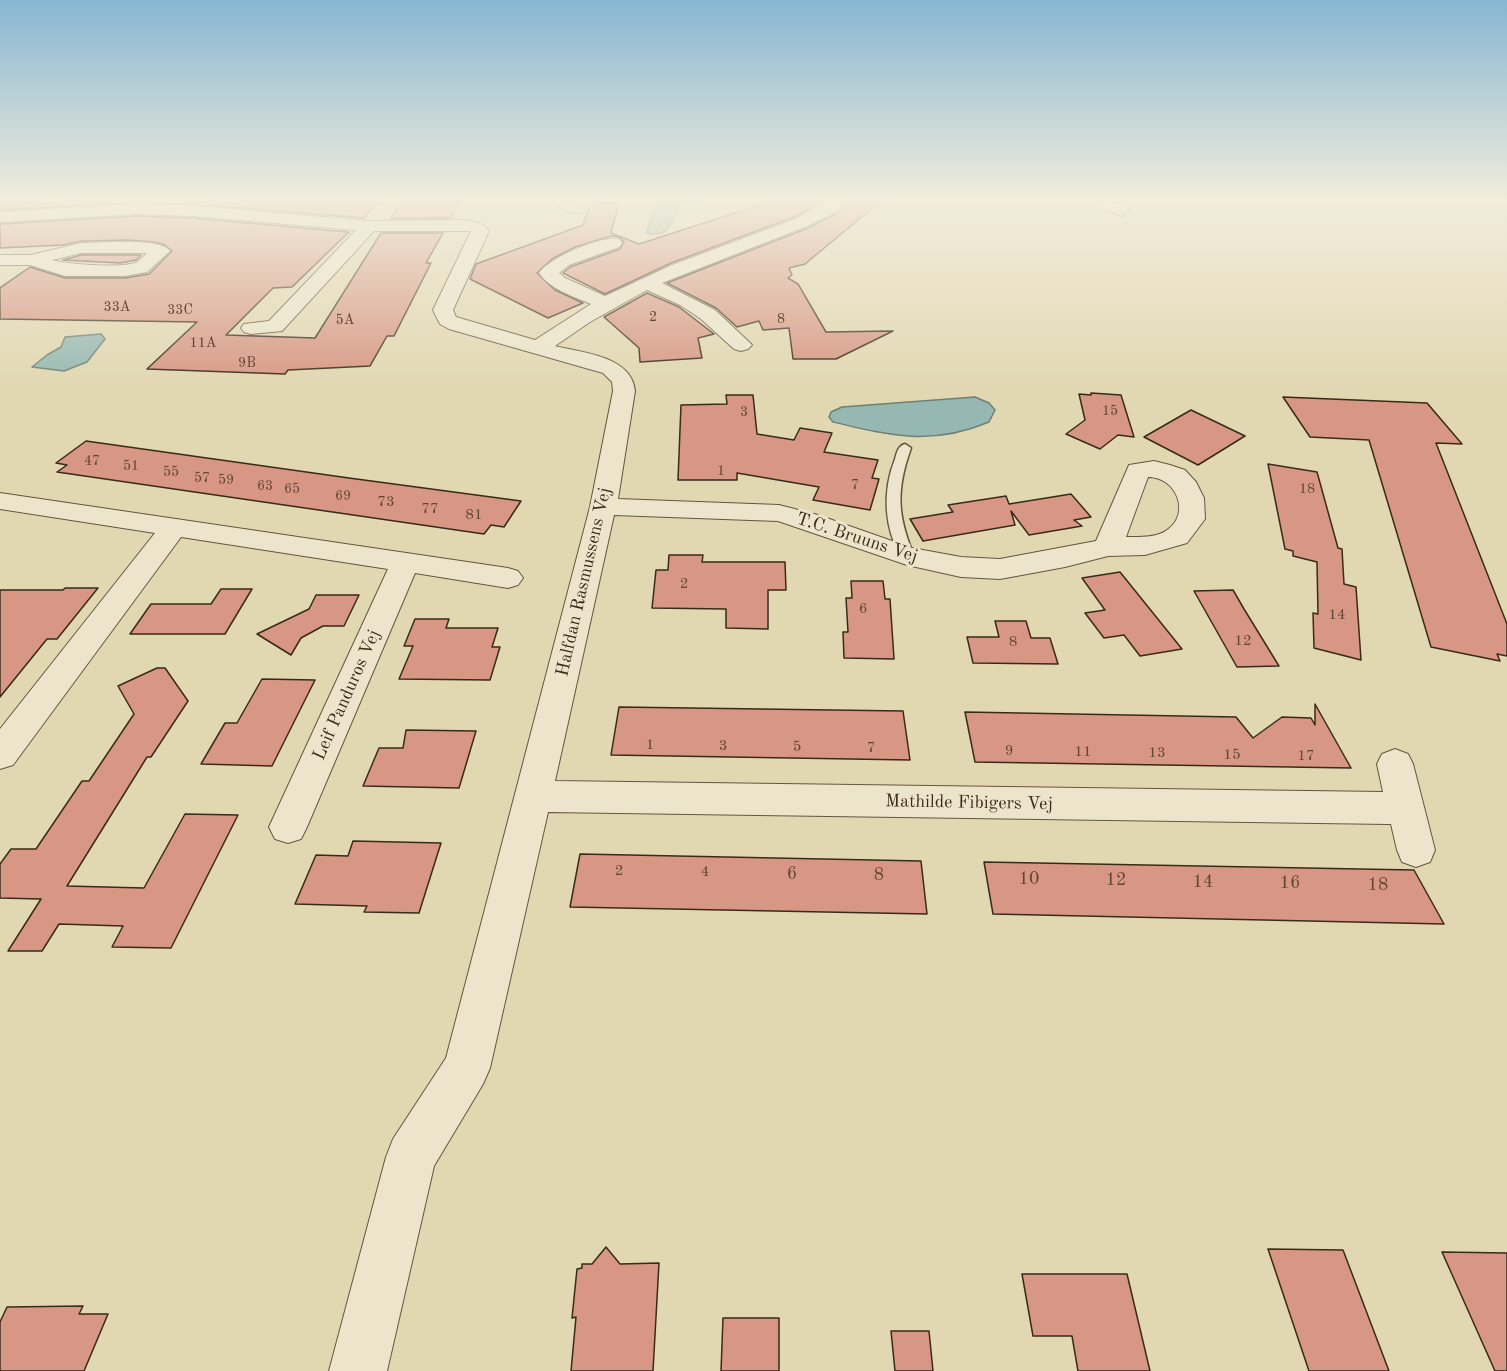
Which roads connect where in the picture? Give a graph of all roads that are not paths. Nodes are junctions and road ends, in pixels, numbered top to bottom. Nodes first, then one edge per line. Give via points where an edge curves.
1 (45, 264) edge
2 (146, 264) edge
3 (326, 264) edge
4 (465, 264) edge
5 (559, 264) edge
6 (690, 264) edge
7 (646, 282) junction
8 (606, 304) junction
9 (250, 328) dead end
10 (741, 345) dead end
11 (538, 348) junction
12 (905, 448) dead end
13 (0, 501) edge
14 (603, 507) junction
15 (174, 528) junction
16 (1108, 547) dead end
17 (907, 556) junction
18 (406, 562) junction
19 (508, 578) dead end
20 (0, 755) edge
21 (1395, 764) dead end
22 (532, 796) junction
23 (1407, 811) junction
24 (288, 827) dead end
25 (1416, 850) dead end
26 (358, 1371) edge

1 - 2 street via 66,270 125,270
3 - 9 street via 275,327
4 - 11 street, Halfdan Rasmussens Vej via 443,310 447,320
5 - 8 street via 548,273 558,282
6 - 7 street
7 - 8 street
7 - 10 street via 716,318
8 - 11 street
11 - 14 street, Halfdan Rasmussens Vej via 611,368 622,380 624,391
12 - 17 lane via 895,474 891,502 896,530
13 - 15 street
14 - 17 street, T.C. Bruuns Vej via 779,513
14 - 22 street, Halfdan Rasmussens Vej
15 - 18 street
15 - 20 street
16 - 17 street, T.C. Bruuns Vej via 1000,569 961,567
18 - 19 street
18 - 24 street, Leif Panduros Vej
21 - 23 street
22 - 23 street, Mathilde Fibigers Vej
22 - 26 street, Halfdan Rasmussens Vej via 467,1068 411,1157
23 - 25 street

